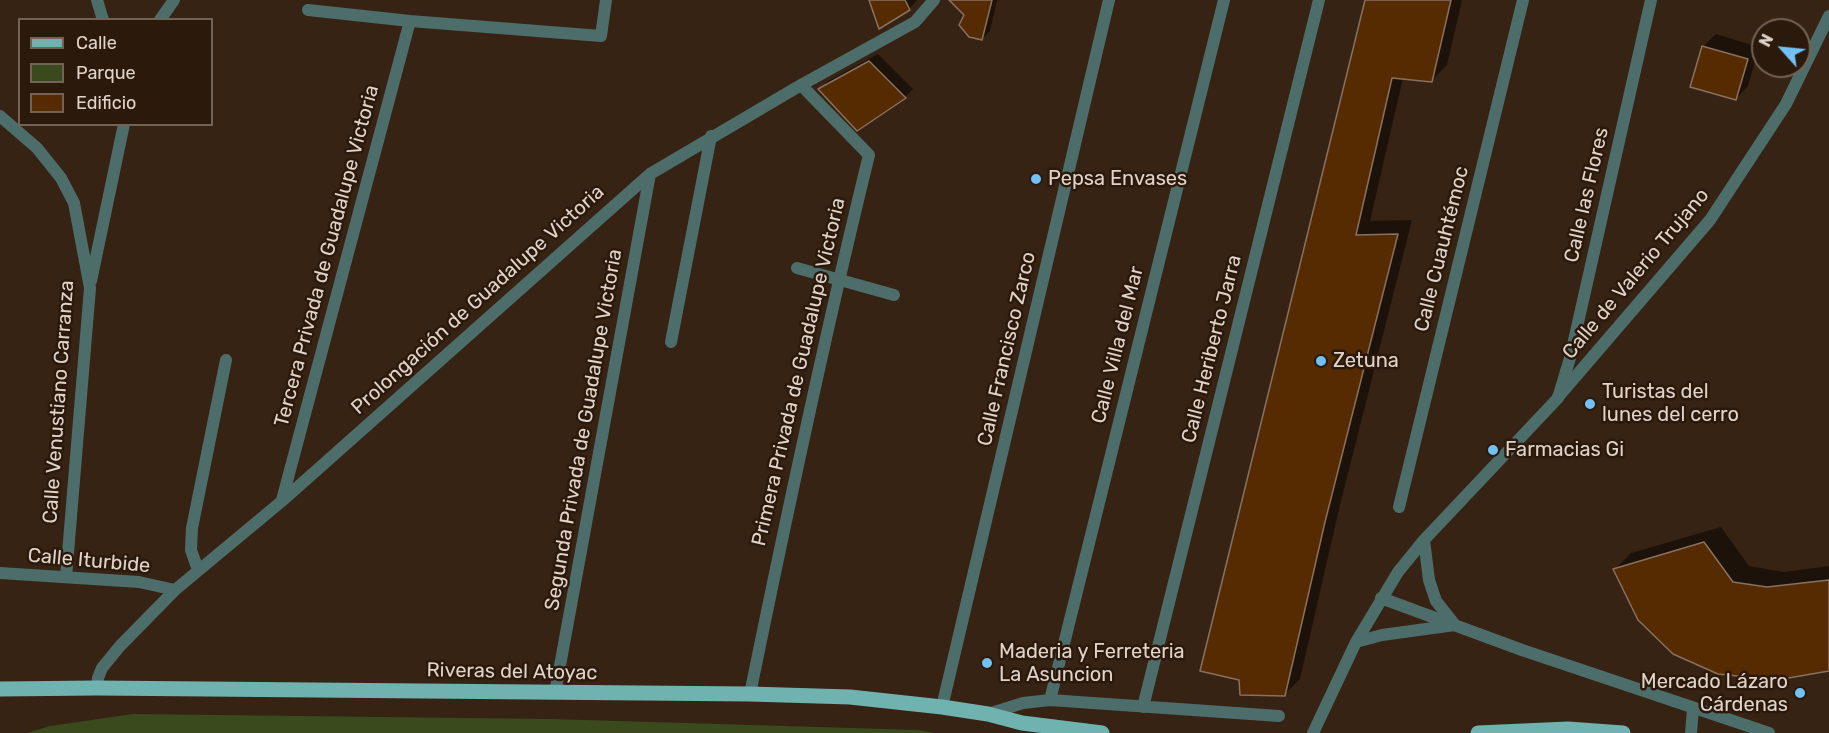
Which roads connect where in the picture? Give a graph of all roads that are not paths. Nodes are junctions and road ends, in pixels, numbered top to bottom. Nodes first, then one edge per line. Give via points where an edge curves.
1 (97, 0) edge
2 (174, 0) edge
3 (606, 0) edge
4 (934, 0) edge
5 (1109, 0) edge
6 (1224, 0) edge
7 (1319, 0) edge
8 (1523, 0) edge
9 (1651, 0) edge
10 (308, 10) dead end
11 (1829, 16) edge
12 (103, 18) edge
13 (161, 18) edge
14 (410, 21) junction
15 (801, 85) junction
16 (0, 116) edge
17 (124, 126) edge
18 (711, 136) junction
19 (650, 174) junction
20 (797, 268) dead end
21 (838, 280) junction
22 (90, 288) junction
23 (894, 295) dead end
24 (671, 342) dead end
25 (226, 360) dead end
26 (1558, 398) junction
27 (282, 501) junction
28 (1400, 507) dead end
29 (1424, 540) junction
30 (198, 570) junction
31 (0, 573) edge
32 (66, 577) junction
33 (175, 590) junction
34 (1381, 598) junction
35 (1455, 626) junction
36 (1356, 642) junction
37 (97, 688) junction
38 (0, 689) edge
39 (555, 693) junction
40 (750, 694) junction
41 (1050, 700) junction
42 (942, 707) junction
43 (1143, 707) junction
44 (1693, 709) junction
45 (988, 714) junction
46 (1279, 716) dead end
47 (1022, 723) junction
48 (1044, 733) edge
49 (1102, 733) edge
50 (1313, 733) edge
51 (1478, 733) edge
52 (1623, 733) edge
53 (1692, 733) edge
54 (1769, 733) edge

1 - 12 street
2 - 13 street
3 - 14 street via 601,36
4 - 15 street, Prolongación de Guadalupe Victoria via 915,22
5 - 42 street, Calle Francisco Zarco
6 - 41 street, Calle Villa del Mar
7 - 43 street, Calle Heriberto Jarra
8 - 28 street, Calle Cuauhtémoc
9 - 26 street, Calle las Flores
10 - 14 street
11 - 26 street, Calle de Valerio Trujano via 1786,104 1710,220
14 - 27 street, Tercera Privada de Guadalupe Victoria
15 - 18 street, Prolongación de Guadalupe Victoria
15 - 21 street, Primera Privada de Guadalupe Victoria via 868,155
16 - 22 street, Calle Venustiano Carranza via 37,148 61,178 74,203
17 - 22 street
18 - 19 street, Prolongación de Guadalupe Victoria
18 - 24 street
19 - 27 street, Prolongación de Guadalupe Victoria
19 - 39 street, Segunda Privada de Guadalupe Victoria
20 - 21 street
21 - 23 street
21 - 40 street, Primera Privada de Guadalupe Victoria
22 - 32 street, Calle Venustiano Carranza
25 - 30 street via 192,528 191,550
26 - 29 street, Calle de Valerio Trujano
27 - 30 street, Prolongación de Guadalupe Victoria
29 - 34 street, Calle de Valerio Trujano
29 - 35 street via 1436,601
30 - 33 street, Prolongación de Guadalupe Victoria
31 - 32 street, Calle Iturbide
32 - 33 street, Calle Iturbide via 139,582
33 - 37 street, Prolongación de Guadalupe Victoria via 102,668
34 - 35 street
34 - 36 street, Calle de Valerio Trujano
35 - 36 street
35 - 44 street
36 - 50 street, Calle de Valerio Trujano
37 - 38 main road, Riveras del Atoyac
37 - 39 main road, Riveras del Atoyac
39 - 40 main road, Riveras del Atoyac
40 - 42 main road, Riveras del Atoyac
41 - 43 street
41 - 45 street
42 - 45 main road, Riveras del Atoyac
43 - 46 street
44 - 53 street
44 - 54 street
45 - 47 main road, Riveras del Atoyac
47 - 48 main road
47 - 49 main road
51 - 52 main road via 1568,729

